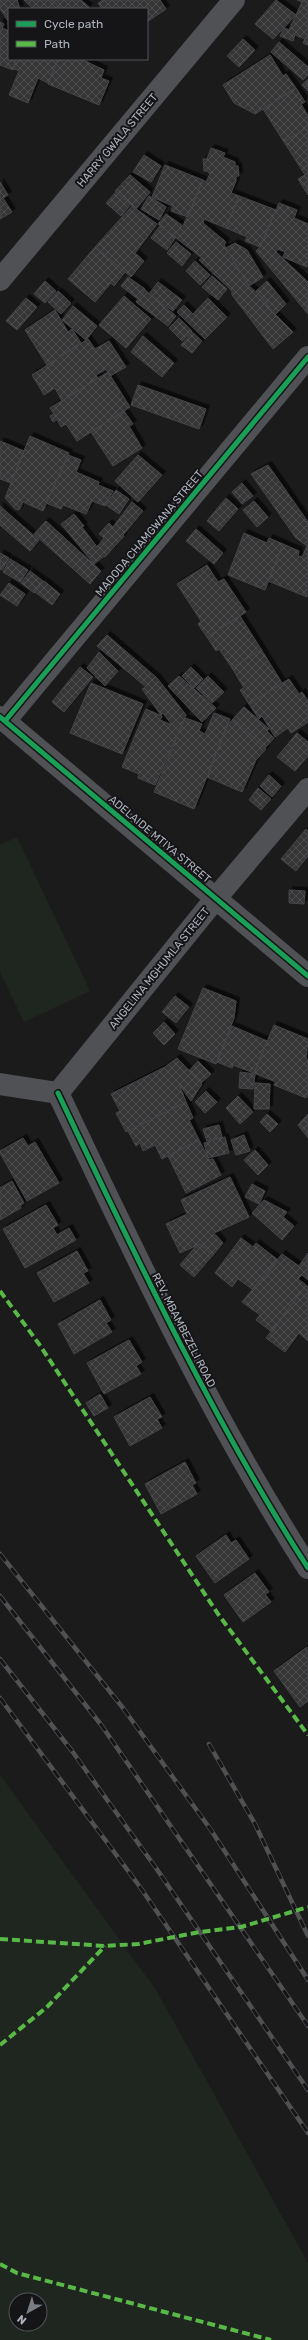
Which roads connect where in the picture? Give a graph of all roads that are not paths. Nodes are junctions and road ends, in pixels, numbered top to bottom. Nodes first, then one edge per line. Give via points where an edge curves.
1 (234, 0) edge
2 (0, 280) edge
3 (308, 358) edge
4 (2, 719) edge
5 (308, 789) edge
6 (216, 898) junction
7 (308, 976) edge
8 (0, 1084) edge
9 (58, 1093) junction
10 (308, 1568) edge

1 - 2 street, HARRY GWALA STREET
3 - 4 street, MADODA CHAMGWANA STREET
4 - 6 street, ADELAIDE MTIYA STREET
5 - 6 street, ANGELINA MGHUMLA STREET
6 - 7 street, ADELAIDE MTIYA STREET
6 - 9 street, ANGELINA MGHUMLA STREET
8 - 9 street
9 - 10 street, REV. MBAMBEZELI ROAD via 130,1246 217,1418

